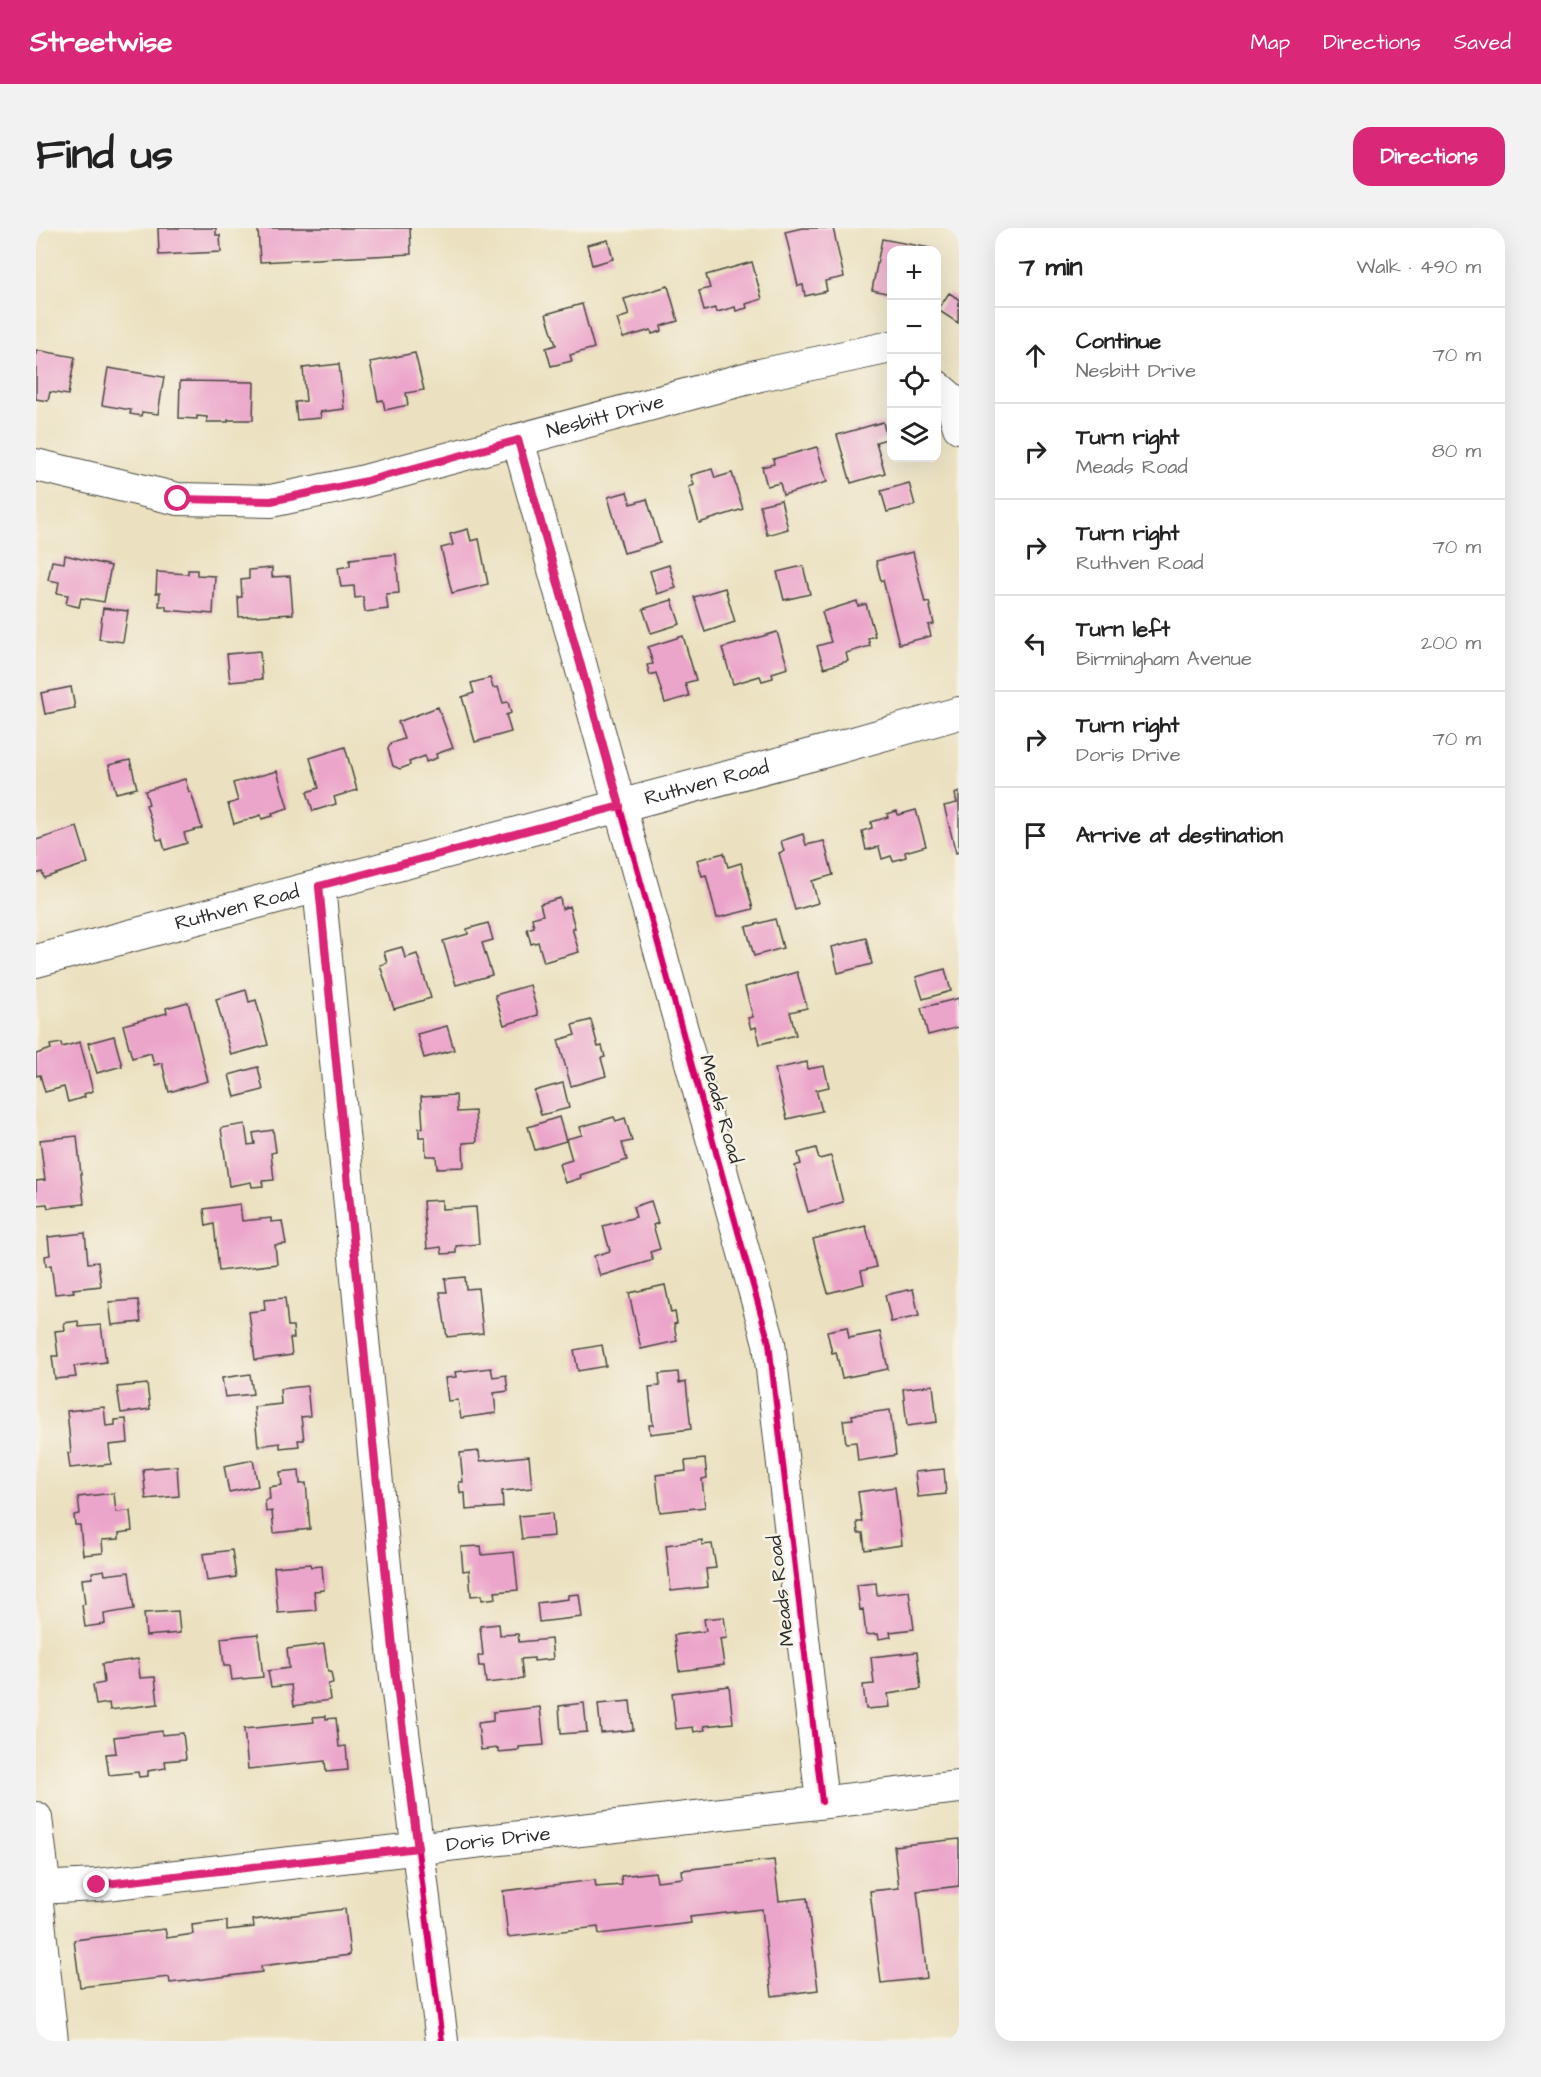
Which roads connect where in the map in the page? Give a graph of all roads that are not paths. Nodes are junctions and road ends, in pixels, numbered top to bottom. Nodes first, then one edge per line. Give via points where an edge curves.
1 (887, 348) edge
2 (941, 390) edge
3 (959, 427) edge
4 (518, 440) junction
5 (36, 465) edge
6 (959, 713) edge
7 (620, 806) junction
8 (319, 886) junction
9 (36, 961) edge
10 (959, 1787) edge
11 (822, 1802) junction
12 (36, 1818) edge
13 (418, 1848) junction
14 (38, 1888) edge
15 (52, 2041) edge
16 (442, 2041) edge

1 - 4 street, Nesbitt Drive via 760,375
2 - 3 street via 950,398
4 - 5 street, Nesbitt Drive via 362,482 271,501 178,499
4 - 7 street, Meads Road
6 - 7 street, Ruthven Road
7 - 8 street, Ruthven Road
7 - 11 street, Meads Road via 769,1342
8 - 9 street, Ruthven Road
8 - 13 street via 395,1669
10 - 11 street, Doris Drive
11 - 13 street, Doris Drive
12 - 14 street via 43,1875
13 - 14 street, Doris Drive via 97,1885
13 - 16 street
14 - 15 street via 36,1903

